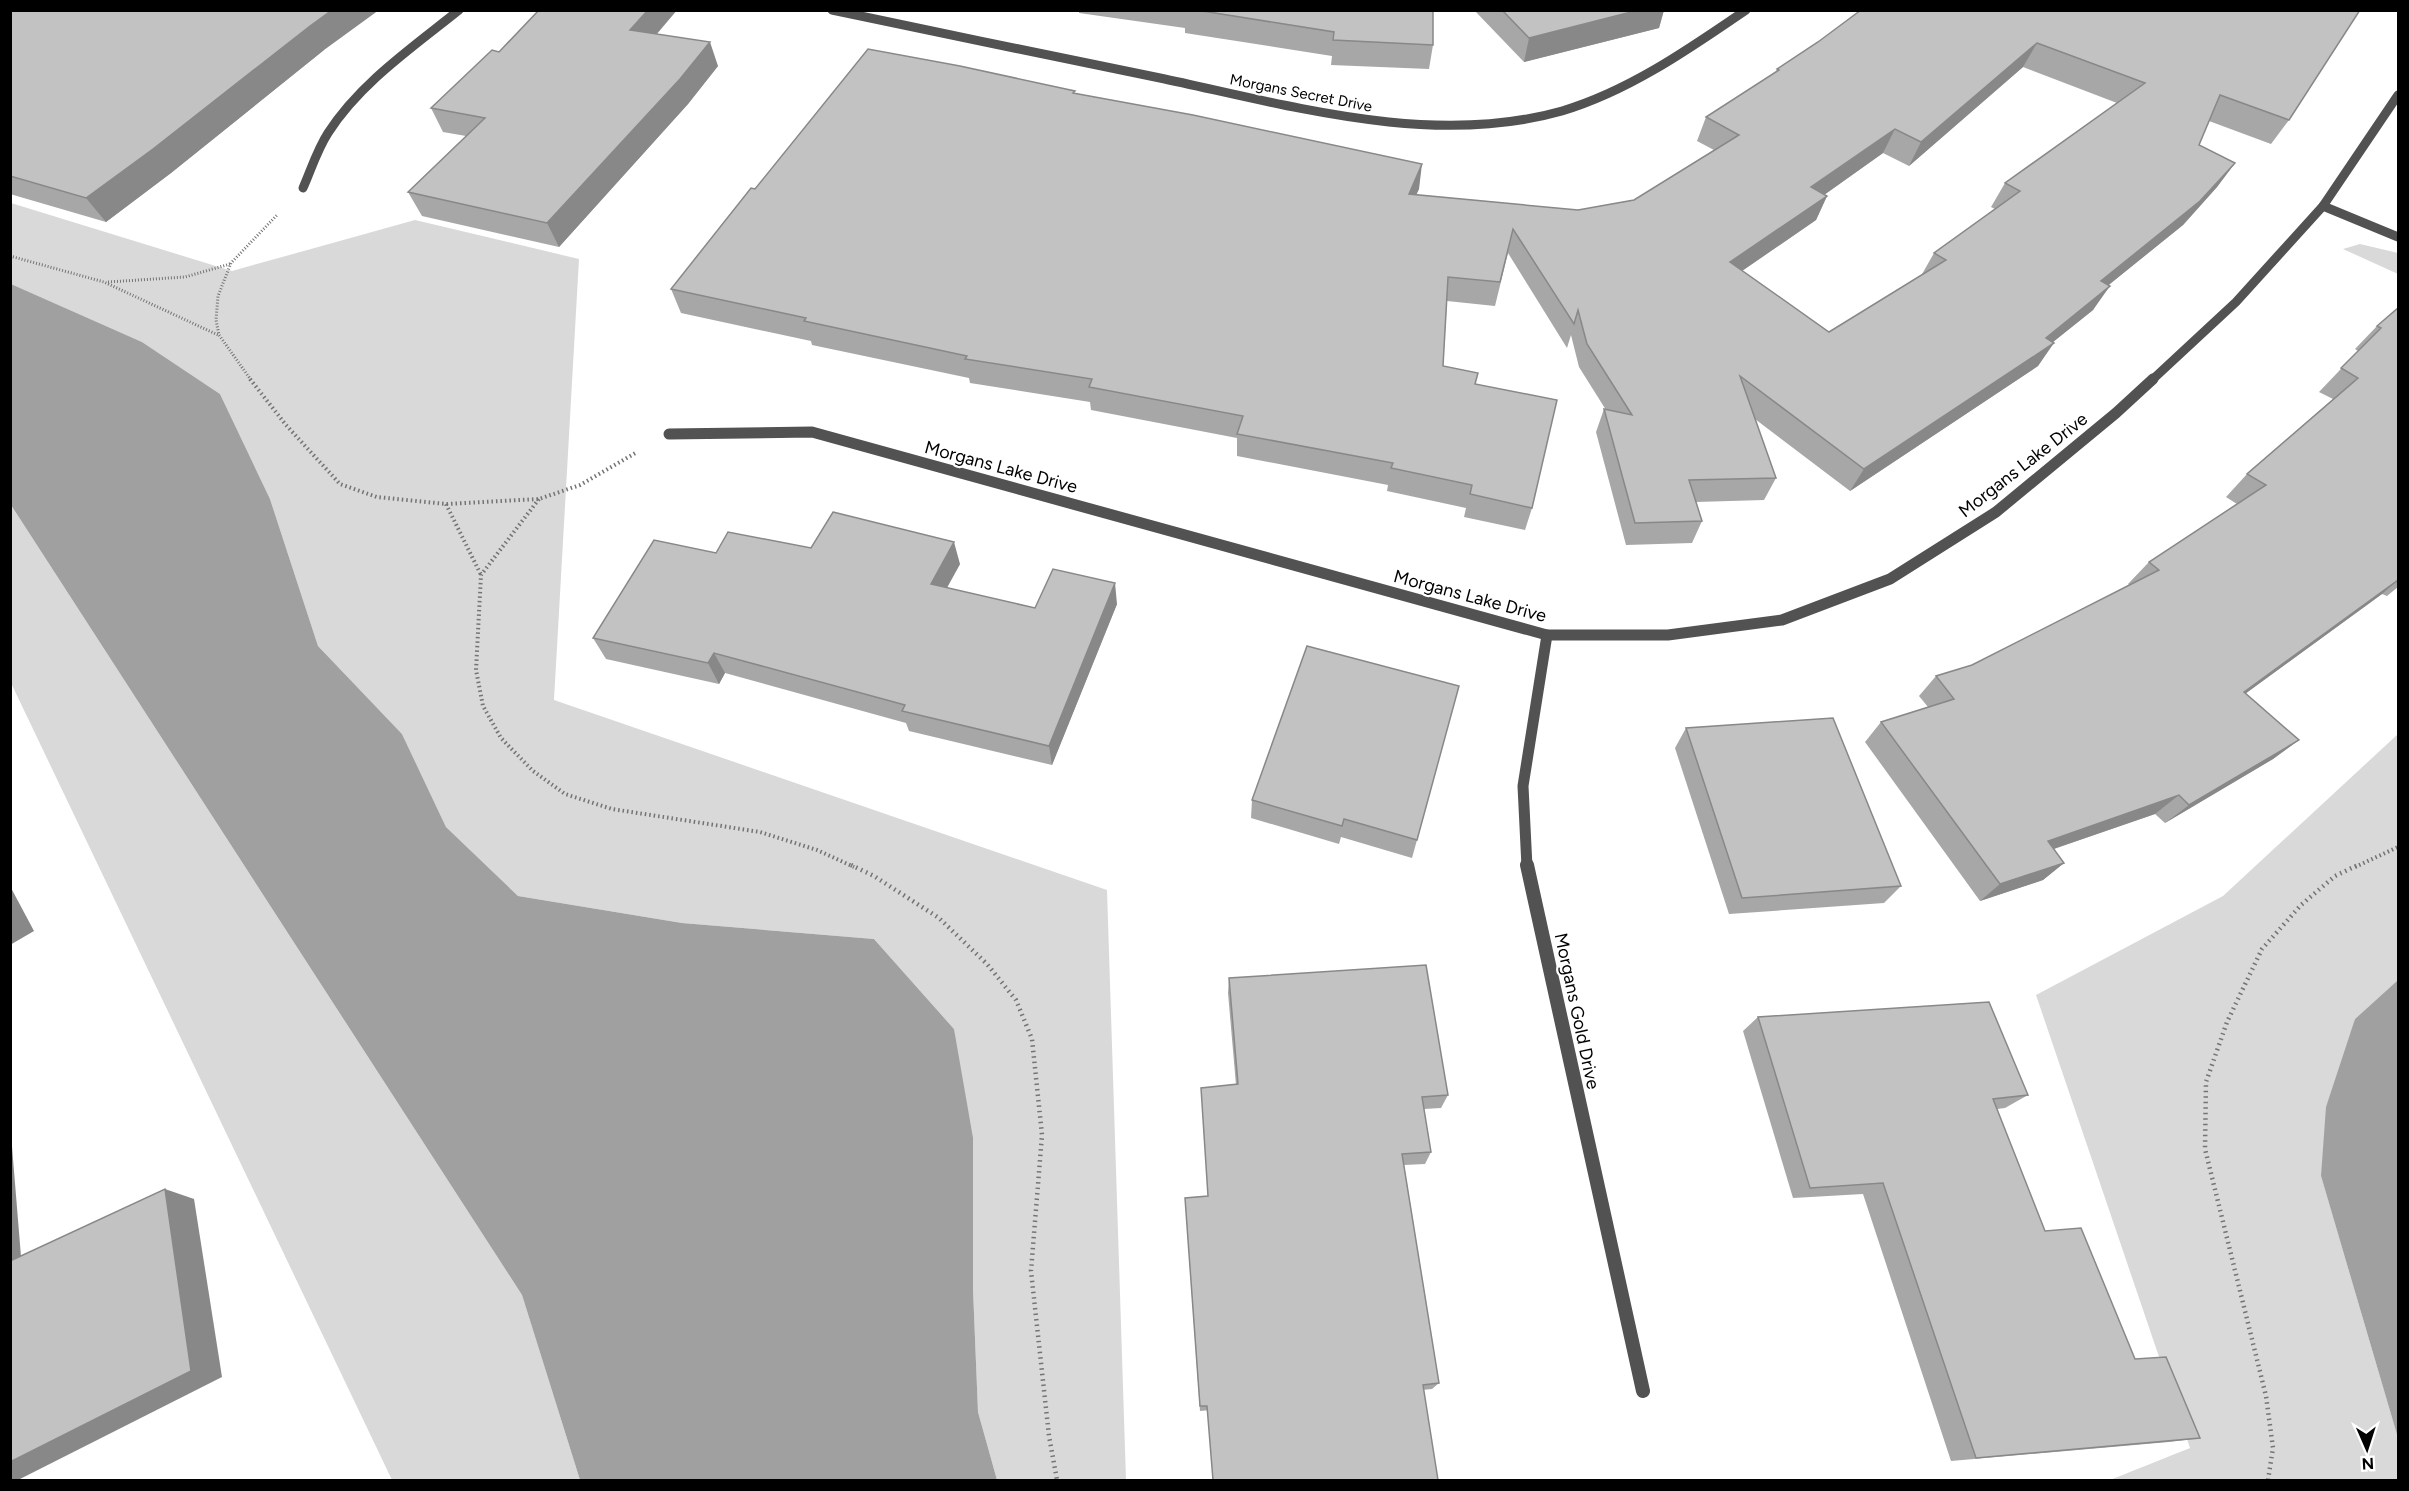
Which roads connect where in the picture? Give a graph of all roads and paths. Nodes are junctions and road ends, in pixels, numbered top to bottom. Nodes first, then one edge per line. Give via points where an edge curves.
1 (459, 10) edge
2 (832, 10) edge
3 (874, 10) edge
4 (1746, 10) edge
5 (867, 18) junction
6 (2398, 95) edge
7 (303, 188) joint
8 (2323, 206) junction
9 (2398, 237) edge
10 (10, 256) edge
11 (231, 263) junction
12 (104, 282) junction
13 (219, 335) junction
14 (669, 434) joint
15 (539, 499) junction
16 (446, 504) junction
17 (481, 575) junction
18 (1547, 635) junction
19 (2398, 847) edge
20 (1643, 1391) dead end
21 (1058, 1480) edge
22 (2268, 1480) edge

1 - 7 street via 353,99 327,135
2 - 5 street, Morgans Secret Drive
3 - 5 street
4 - 5 street, Morgans Secret Drive via 1699,43 1625,85 1562,110 1511,120 1440,125 1356,119
6 - 8 street, Morgans Lake Drive
7 - 11 path
8 - 9 street
8 - 18 street, Morgans Lake Drive via 2236,302 2116,413 1996,512 1890,579 1782,620 1668,635
10 - 12 path
11 - 12 path via 190,277
11 - 13 path via 218,296
12 - 13 path
13 - 16 path via 286,425 340,484 377,497
14 - 15 path via 580,485
14 - 18 street, Morgans Lake Drive via 812,432
15 - 16 path
15 - 17 path
16 - 17 path
17 - 21 path via 476,670 483,706 501,738 533,771 564,794 586,802 760,832 817,850 874,876 939,918 987,964 1016,1000 1032,1039 1038,1083 1042,1135 1031,1270 1049,1437
18 - 20 street, Morgans Gold Drive via 1523,786 1527,865
19 - 22 path via 2335,876 2301,905 2262,949 2205,1082 2205,1149 2266,1396 2273,1448

